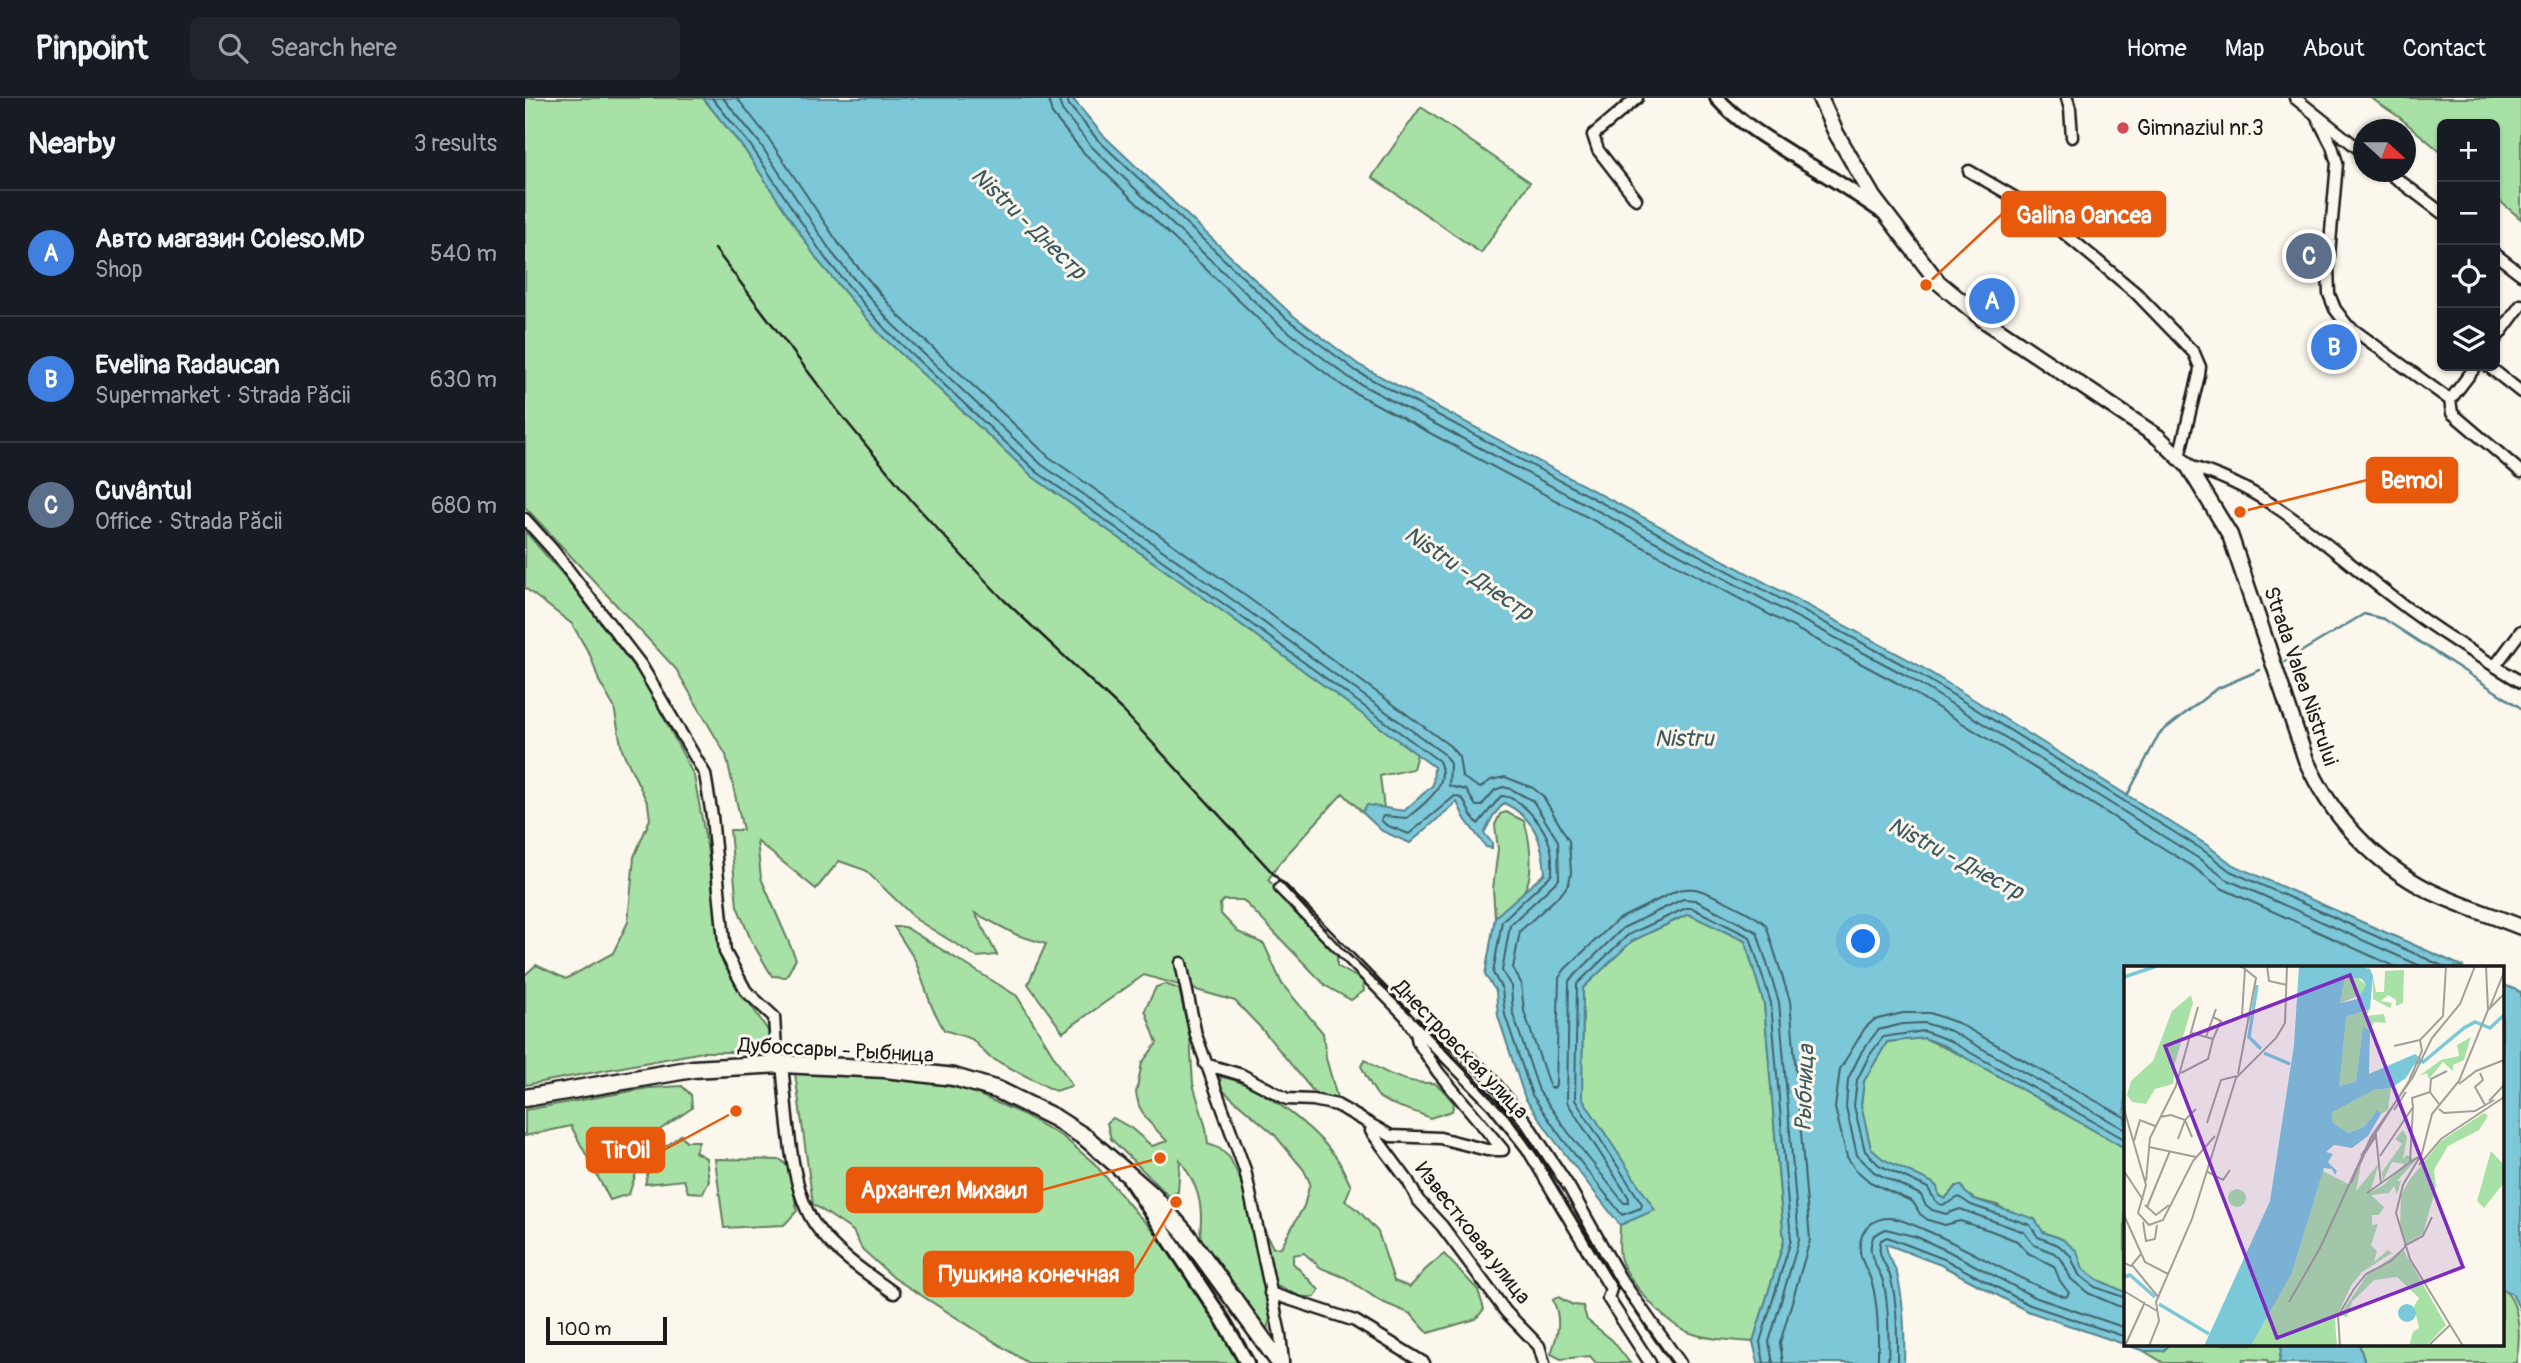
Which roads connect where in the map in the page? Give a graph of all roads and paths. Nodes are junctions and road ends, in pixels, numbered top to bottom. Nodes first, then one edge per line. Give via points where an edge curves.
1 (1637, 98) edge
2 (1717, 98) edge
3 (1820, 98) edge
4 (2067, 98) edge
5 (2295, 98) edge
6 (2317, 117) junction
7 (2072, 136) dead end
8 (2353, 145) edge
9 (1969, 171) dead end
10 (2401, 182) edge
11 (1636, 199) dead end
12 (2437, 209) edge
13 (1883, 213) junction
14 (2500, 258) edge
15 (2521, 274) edge
16 (2521, 305) edge
17 (2500, 333) edge
18 (2472, 371) edge
19 (2495, 371) edge
20 (2521, 392) edge
21 (2450, 400) junction
22 (2183, 461) junction
23 (2521, 472) edge
24 (525, 519) edge
25 (2521, 631) edge
26 (2495, 666) junction
27 (2521, 682) edge
28 (1280, 888) dead end
29 (2521, 927) edge
30 (1181, 963) dead end
31 (1407, 1019) junction
32 (779, 1064) junction
33 (1205, 1064) junction
34 (525, 1098) edge
35 (1372, 1125) junction
36 (1122, 1168) junction
37 (894, 1293) dead end
38 (1271, 1293) junction
39 (1247, 1363) edge
40 (1282, 1363) edge
41 (1423, 1363) edge
42 (1544, 1363) edge
43 (1650, 1363) edge
44 (1680, 1363) edge

1 - 11 street via 1593,135 1598,149
2 - 13 street via 1779,146
3 - 13 main road, Strada Valea Nistrului
4 - 7 street
5 - 6 street
6 - 8 street
6 - 21 street via 2337,163 2328,266 2329,295 2335,309 2347,325
9 - 22 street via 2046,218 2136,293 2194,353 2200,367
10 - 12 street
13 - 22 main road, Strada Valea Nistrului via 1929,272 1959,301 2129,416
14 - 15 street
16 - 17 street
18 - 21 street
19 - 20 street
21 - 23 street via 2452,413
22 - 26 street via 2220,475 2276,506 2396,600
22 - 29 main road, Strada Valea Nistrului via 2230,535 2306,760 2340,818 2405,877
24 - 32 street via 641,665 705,774 725,952 746,991 774,1017
25 - 26 street
26 - 27 street
28 - 31 street, Днестровская улица
30 - 33 street
31 - 35 street, Известковая улица via 1438,1072 1503,1150 1440,1138 1391,1136
31 - 43 street, Днестровская улица via 1493,1105 1527,1148 1611,1289 1608,1298
31 - 44 street via 1418,1010 1488,1075 1526,1122 1620,1278
32 - 34 highway, Дубоссары - Рыбница via 693,1069
32 - 36 highway, Дубоссары - Рыбница via 885,1069 954,1077 987,1087 1055,1118
32 - 37 street via 801,1201 837,1248
33 - 35 street, Известковая улица via 1242,1074 1287,1099 1337,1105
33 - 38 street via 1245,1170
35 - 42 street, Известковая улица via 1371,1131 1419,1200 1506,1312 1539,1346
36 - 39 street
36 - 40 highway, Дубоссары - Рыбница via 1171,1216
38 - 40 street
38 - 41 street via 1355,1321

